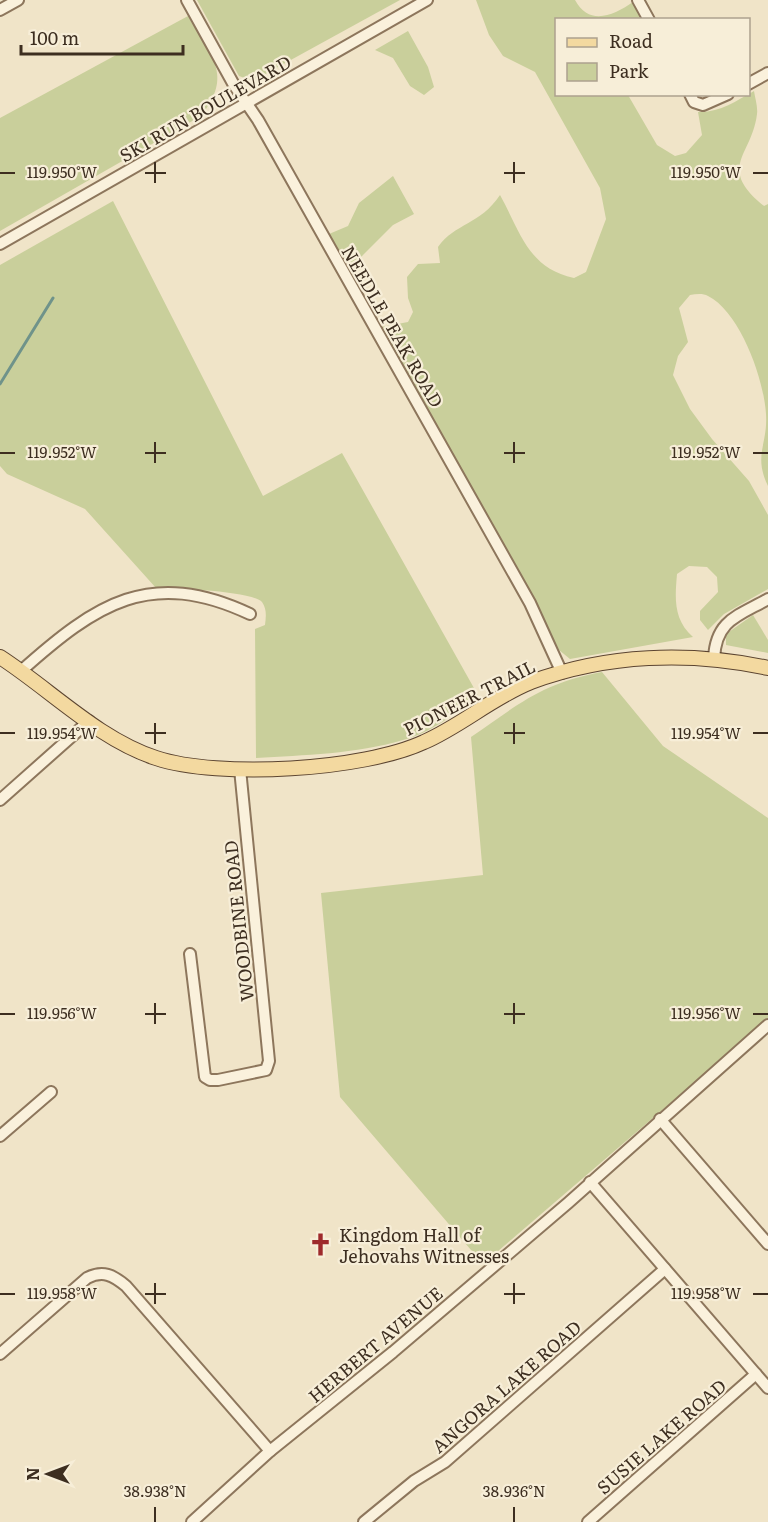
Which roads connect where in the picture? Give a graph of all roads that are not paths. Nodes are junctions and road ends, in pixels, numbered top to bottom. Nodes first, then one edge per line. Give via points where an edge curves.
1 (18, 0) edge
2 (187, 0) edge
3 (427, 0) edge
4 (638, 0) edge
5 (0, 10) edge
6 (648, 18) edge
7 (768, 74) edge
8 (750, 83) edge
9 (691, 96) edge
10 (723, 96) edge
11 (246, 102) junction
12 (0, 244) edge
13 (768, 599) edge
14 (250, 614) dead end
15 (0, 657) edge
16 (714, 658) junction
17 (768, 668) edge
18 (21, 671) junction
19 (562, 673) junction
20 (89, 721) junction
21 (240, 769) junction
22 (0, 800) edge
23 (190, 954) dead end
24 (768, 1025) edge
25 (51, 1092) dead end
26 (660, 1119) junction
27 (0, 1136) edge
28 (590, 1182) junction
29 (768, 1244) edge
30 (665, 1269) junction
31 (0, 1354) edge
32 (756, 1374) junction
33 (768, 1388) edge
34 (270, 1451) junction
35 (192, 1522) edge
36 (364, 1522) edge
37 (588, 1522) edge

1 - 5 street
2 - 11 street, NEEDLE PEAK ROAD
3 - 11 street, SKI RUN BOULEVARD
4 - 6 street
7 - 8 street
9 - 10 street via 703,105
11 - 12 street, SKI RUN BOULEVARD
11 - 19 street, NEEDLE PEAK ROAD via 530,603
13 - 16 street via 719,630
14 - 18 street via 218,599 185,594 126,598 95,612 60,636
15 - 18 main road, PIONEER TRAIL
16 - 17 main road, PIONEER TRAIL
16 - 19 main road, PIONEER TRAIL via 640,658
18 - 20 main road, PIONEER TRAIL
19 - 21 main road, PIONEER TRAIL via 529,683 442,734 403,749 316,765
20 - 21 main road, PIONEER TRAIL via 154,758 182,765
20 - 22 street
21 - 23 street, WOODBINE ROAD via 269,1061 266,1070 218,1080 205,1077
24 - 26 street, HERBERT AVENUE
25 - 27 street
26 - 28 street, HERBERT AVENUE
26 - 29 street
28 - 30 street
28 - 34 street, HERBERT AVENUE via 393,1352
30 - 32 street
30 - 36 street, ANGORA LAKE ROAD via 445,1462 414,1481
31 - 34 street via 87,1278 110,1275 126,1286
32 - 33 street
32 - 37 street, SUSIE LAKE ROAD
34 - 35 street, HERBERT AVENUE

